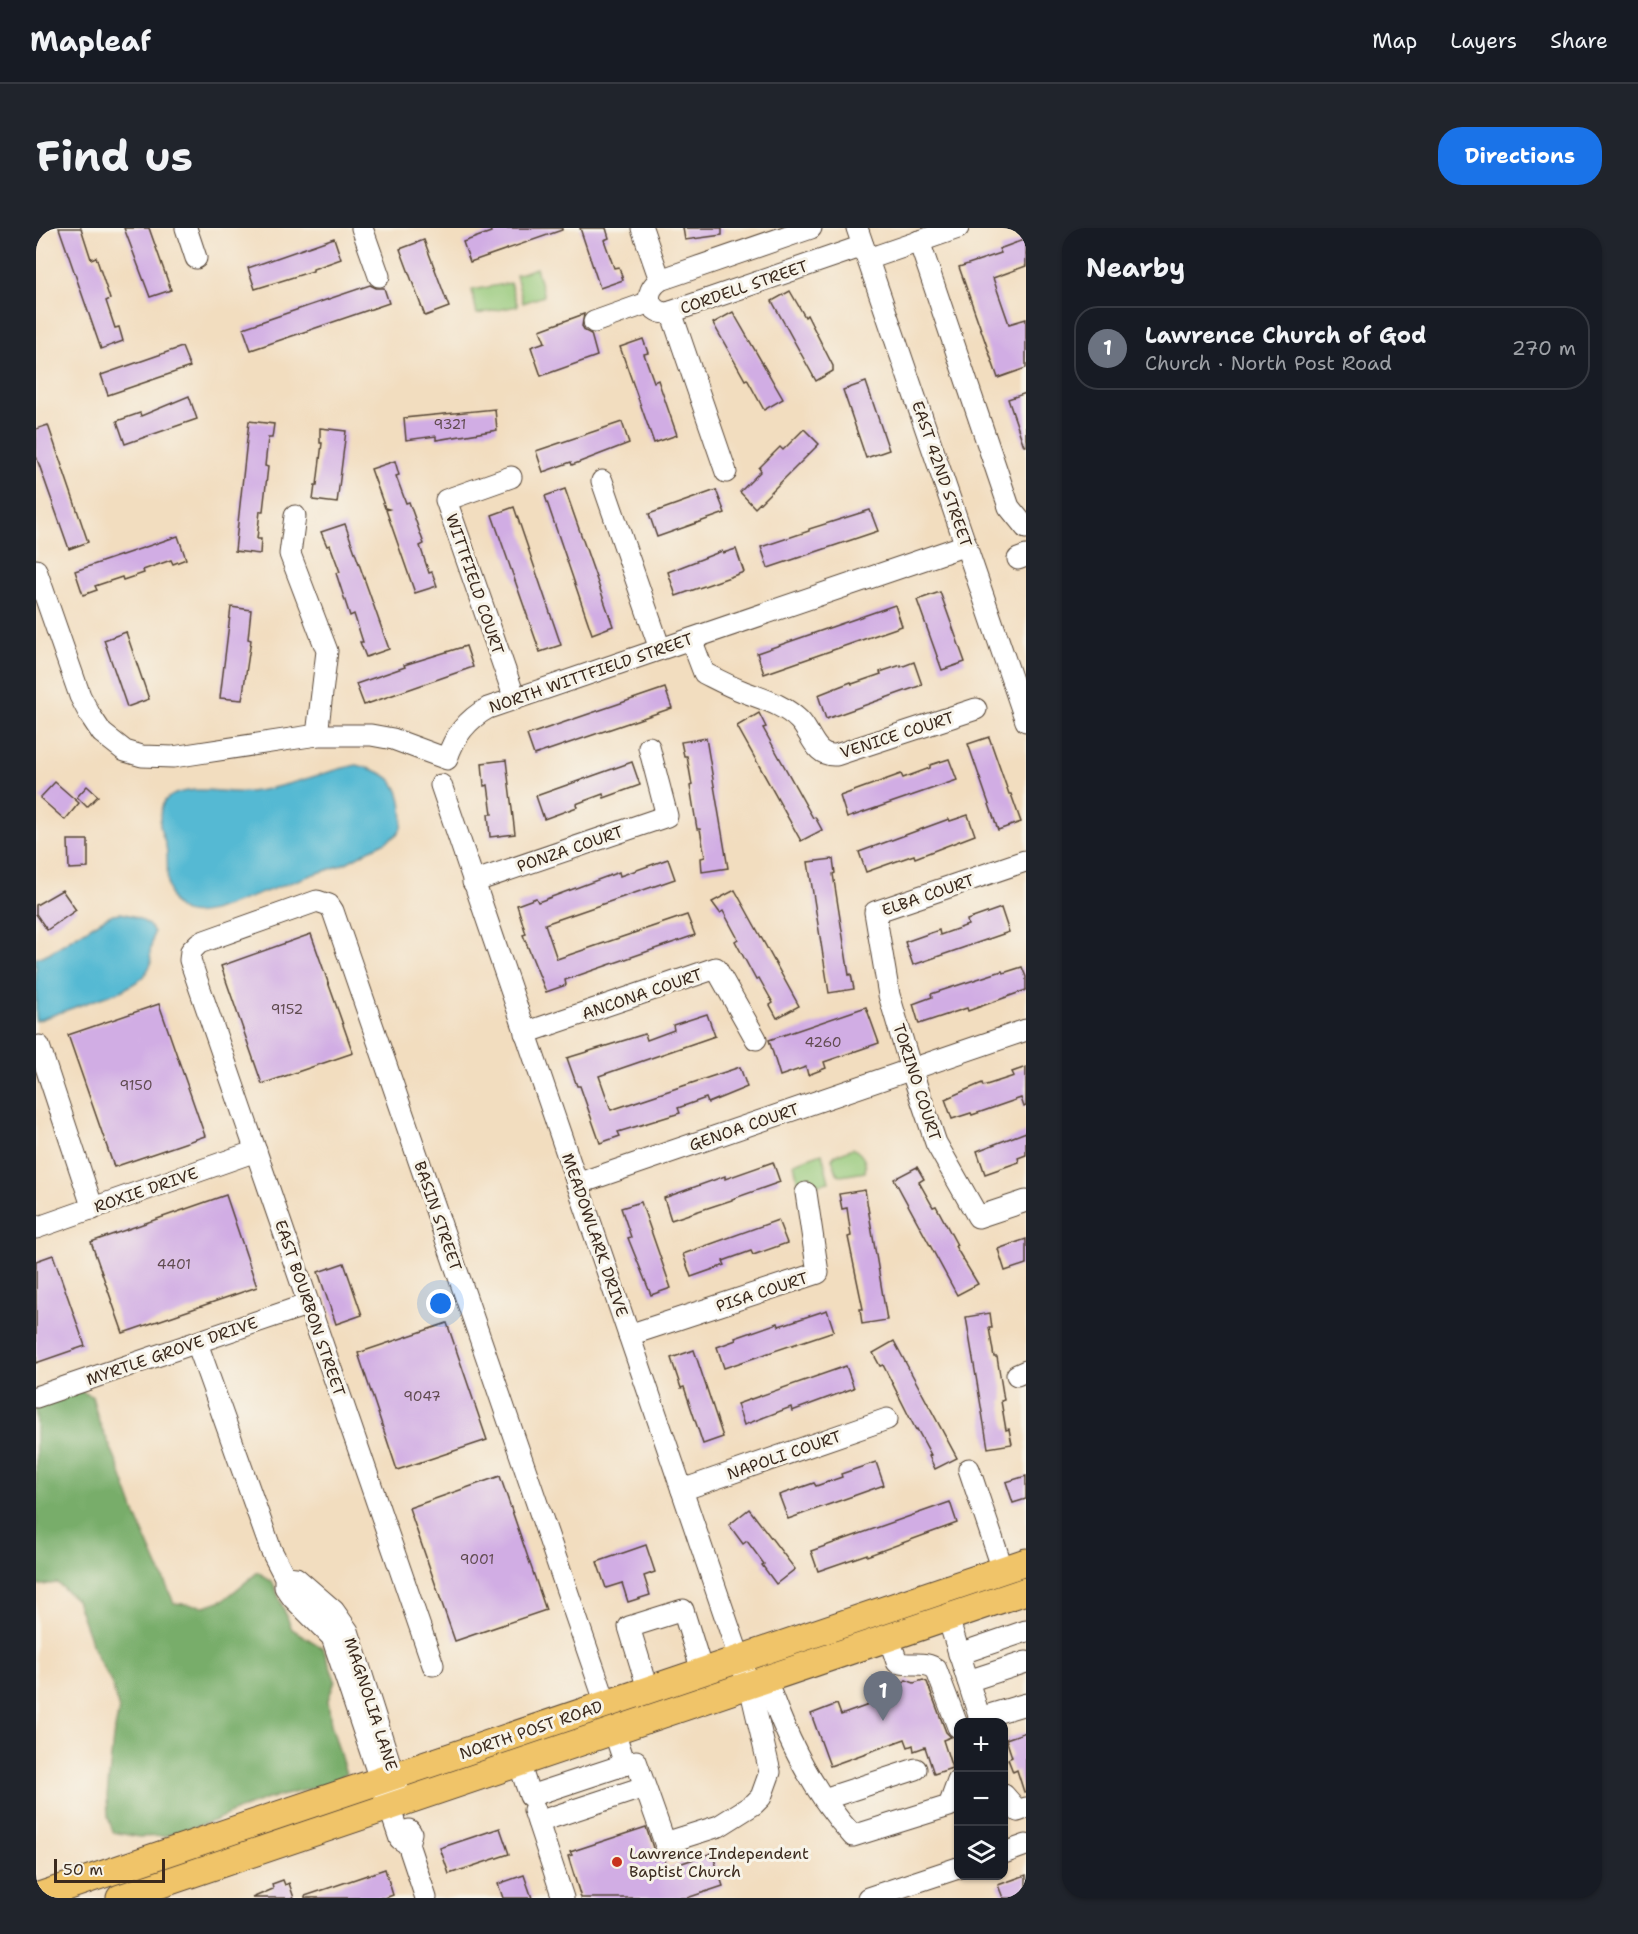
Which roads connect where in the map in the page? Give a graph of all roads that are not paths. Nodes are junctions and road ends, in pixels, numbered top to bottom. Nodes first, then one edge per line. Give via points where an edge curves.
1 (186, 228) edge
2 (362, 228) edge
3 (642, 228) edge
4 (812, 228) edge
5 (958, 228) edge
6 (919, 241) junction
7 (863, 244) edge
8 (196, 258) dead end
9 (379, 276) dead end
10 (660, 280) junction
11 (650, 302) junction
12 (671, 312) junction
13 (594, 322) dead end
14 (726, 472) dead end
15 (511, 477) dead end
16 (602, 481) dead end
17 (296, 516) dead end
18 (1026, 528) edge
19 (966, 545) junction
20 (36, 570) edge
21 (691, 639) junction
22 (660, 649) junction
23 (515, 699) junction
24 (976, 709) dead end
25 (1026, 721) edge
26 (317, 735) junction
27 (649, 747) dead end
28 (441, 785) dead end
29 (1025, 861) edge
30 (473, 882) junction
31 (191, 951) joint
32 (889, 995) joint
33 (1026, 1030) edge
34 (525, 1034) junction
35 (756, 1039) dead end
36 (39, 1046) dead end
37 (911, 1069) junction
38 (256, 1151) junction
39 (577, 1184) junction
40 (806, 1193) dead end
41 (1026, 1200) edge
42 (93, 1209) junction
43 (36, 1228) edge
44 (309, 1304) junction
45 (629, 1335) junction
46 (197, 1343) junction
47 (36, 1397) edge
48 (887, 1419) dead end
49 (969, 1469) dead end
50 (682, 1490) junction
51 (1015, 1566) edge
52 (1026, 1591) edge
53 (948, 1618) junction
54 (1026, 1631) edge
55 (889, 1638) junction
56 (959, 1654) junction
57 (739, 1658) junction
58 (1026, 1662) edge
59 (433, 1665) dead end
60 (702, 1671) junction
61 (758, 1682) junction
62 (968, 1682) junction
63 (648, 1689) junction
64 (606, 1704) junction
65 (1026, 1704) edge
66 (955, 1718) edge
67 (979, 1718) edge
68 (986, 1718) edge
69 (614, 1731) junction
70 (519, 1763) junction
71 (625, 1764) junction
72 (916, 1769) dead end
73 (644, 1786) junction
74 (391, 1792) junction
75 (954, 1792) edge
76 (530, 1796) junction
77 (824, 1799) junction
78 (1008, 1800) edge
79 (1026, 1808) edge
80 (538, 1822) junction
81 (1026, 1845) edge
82 (1008, 1852) edge
83 (954, 1869) edge
84 (36, 1897) edge
85 (120, 1898) edge
86 (426, 1898) edge
87 (563, 1898) edge
88 (868, 1898) edge

1 - 8 street
2 - 9 street
3 - 10 street
4 - 10 street, CORDELL STREET
5 - 6 street, CORDELL STREET
6 - 7 street, CORDELL STREET
6 - 18 street via 1009,507
7 - 12 street, CORDELL STREET
7 - 19 street, EAST 42ND STREET
10 - 11 street via 651,289
11 - 12 street, CORDELL STREET via 661,313
11 - 13 street
12 - 14 street
15 - 23 street, WITTFIELD COURT via 446,500
16 - 22 street
17 - 26 street via 290,554 327,651
19 - 21 street, NORTH WITTFIELD STREET
19 - 25 street, EAST 42ND STREET
20 - 26 street, NORTH WITTFIELD STREET via 80,696 102,733 125,751 173,757
21 - 22 street, NORTH WITTFIELD STREET
21 - 24 street, VENICE COURT via 704,674 786,710 828,756
22 - 23 street, NORTH WITTFIELD STREET
23 - 26 street, NORTH WITTFIELD STREET via 488,708 472,719 456,738 447,759 371,735
27 - 30 street, PONZA COURT via 667,816
28 - 30 street, MEADOWLARK DRIVE
29 - 32 street, ELBA COURT via 875,912
30 - 34 street, MEADOWLARK DRIVE
31 - 38 street, EAST BOURBON STREET via 190,960
31 - 64 street, BASIN STREET via 199,943 314,902 329,905 333,912
32 - 37 street, TORINO COURT
33 - 37 street, GENOA COURT
34 - 35 street, ANCONA COURT via 716,968
34 - 39 street, MEADOWLARK DRIVE
36 - 42 street
37 - 39 street, GENOA COURT
37 - 41 street, TORINO COURT via 936,1143 978,1217
38 - 42 street, ROXIE DRIVE
38 - 44 street, EAST BOURBON STREET
39 - 45 street, MEADOWLARK DRIVE
40 - 45 street, PISA COURT via 818,1273
42 - 43 street, ROXIE DRIVE
44 - 46 street, MYRTLE GROVE DRIVE
44 - 59 street, EAST BOURBON STREET
45 - 50 street, MEADOWLARK DRIVE
46 - 47 street, MYRTLE GROVE DRIVE
46 - 74 street, MAGNOLIA LANE via 271,1550 285,1576 296,1578 333,1611 348,1631
48 - 50 street, NAPOLI COURT
49 - 51 street
50 - 57 street, MEADOWLARK DRIVE
51 - 57 main road, NORTH POST ROAD
52 - 53 main road, NORTH POST ROAD
53 - 55 main road, NORTH POST ROAD
53 - 56 street
54 - 56 street
55 - 61 main road, NORTH POST ROAD
55 - 66 street via 897,1662 931,1664 936,1669
56 - 62 street
57 - 60 main road, NORTH POST ROAD
57 - 61 street, MEADOWLARK DRIVE
58 - 62 street
60 - 63 main road, NORTH POST ROAD
60 - 63 street via 683,1610 629,1627
61 - 69 main road, NORTH POST ROAD
61 - 73 street via 759,1719 770,1772 761,1797 754,1804 719,1826 666,1843
61 - 77 street
62 - 67 street
63 - 64 main road, NORTH POST ROAD
64 - 74 main road, NORTH POST ROAD
65 - 68 street
69 - 70 main road, NORTH POST ROAD
69 - 71 street
70 - 74 main road, NORTH POST ROAD
70 - 76 street
71 - 73 street via 636,1761
71 - 76 street
72 - 77 street
73 - 80 street
74 - 84 main road, NORTH POST ROAD
74 - 85 main road, NORTH POST ROAD
74 - 86 street, MAGNOLIA LANE via 400,1839 408,1844
75 - 77 street via 949,1806 853,1836
76 - 80 street
78 - 79 street via 1018,1811
80 - 87 street
81 - 82 street
83 - 88 street

